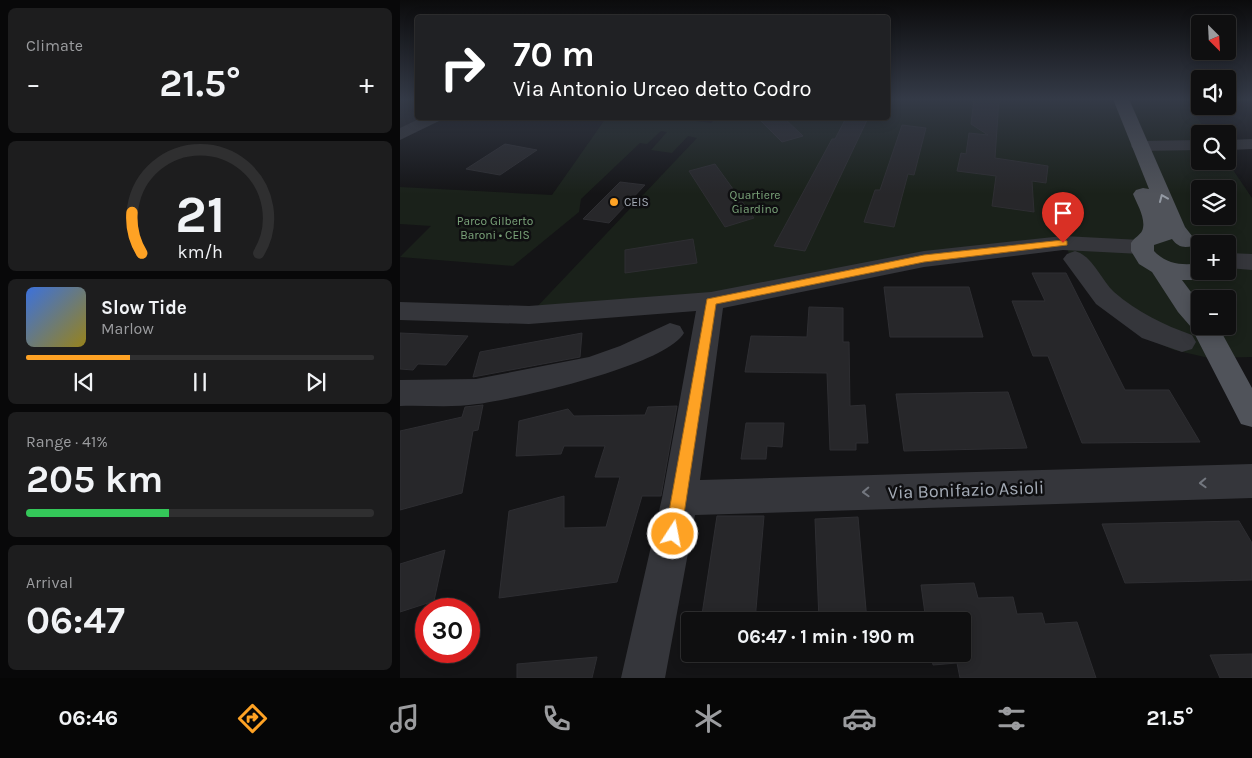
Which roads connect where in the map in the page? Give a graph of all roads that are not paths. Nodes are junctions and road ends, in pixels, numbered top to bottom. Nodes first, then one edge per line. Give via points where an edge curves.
1 (1120, 131) edge
2 (1134, 131) edge
3 (1252, 144) edge
4 (1191, 145) edge
5 (1236, 145) edge
6 (1140, 146) junction
7 (1145, 242) junction
8 (1191, 245) edge
9 (1191, 246) edge
10 (1076, 259) dead end
11 (1236, 261) edge
12 (1252, 262) edge
13 (1160, 266) junction
14 (1191, 272) edge
15 (711, 301) junction
16 (1191, 310) edge
17 (400, 311) edge
18 (670, 333) dead end
19 (1191, 334) edge
20 (1194, 335) edge
21 (400, 393) edge
22 (1252, 414) edge
23 (1252, 482) edge
24 (680, 498) junction
25 (644, 678) edge

1 - 7 main road via 1155,226
2 - 6 main road
3 - 5 street
4 - 6 street
8 -> 6 main road via 1175,228
7 - 9 main road via 1167,236
7 - 13 main road via 1151,260
7 - 15 street via 1063,243 924,258
10 - 19 street via 1105,298 1152,332
11 - 12 street
13 - 14 main road
13 - 16 main road
15 - 17 street via 529,315
15 - 24 street
18 - 21 street via 630,354 572,372 464,394
20 - 22 main road
23 -> 24 street, Via Bonifazio Asioli
24 - 25 street

